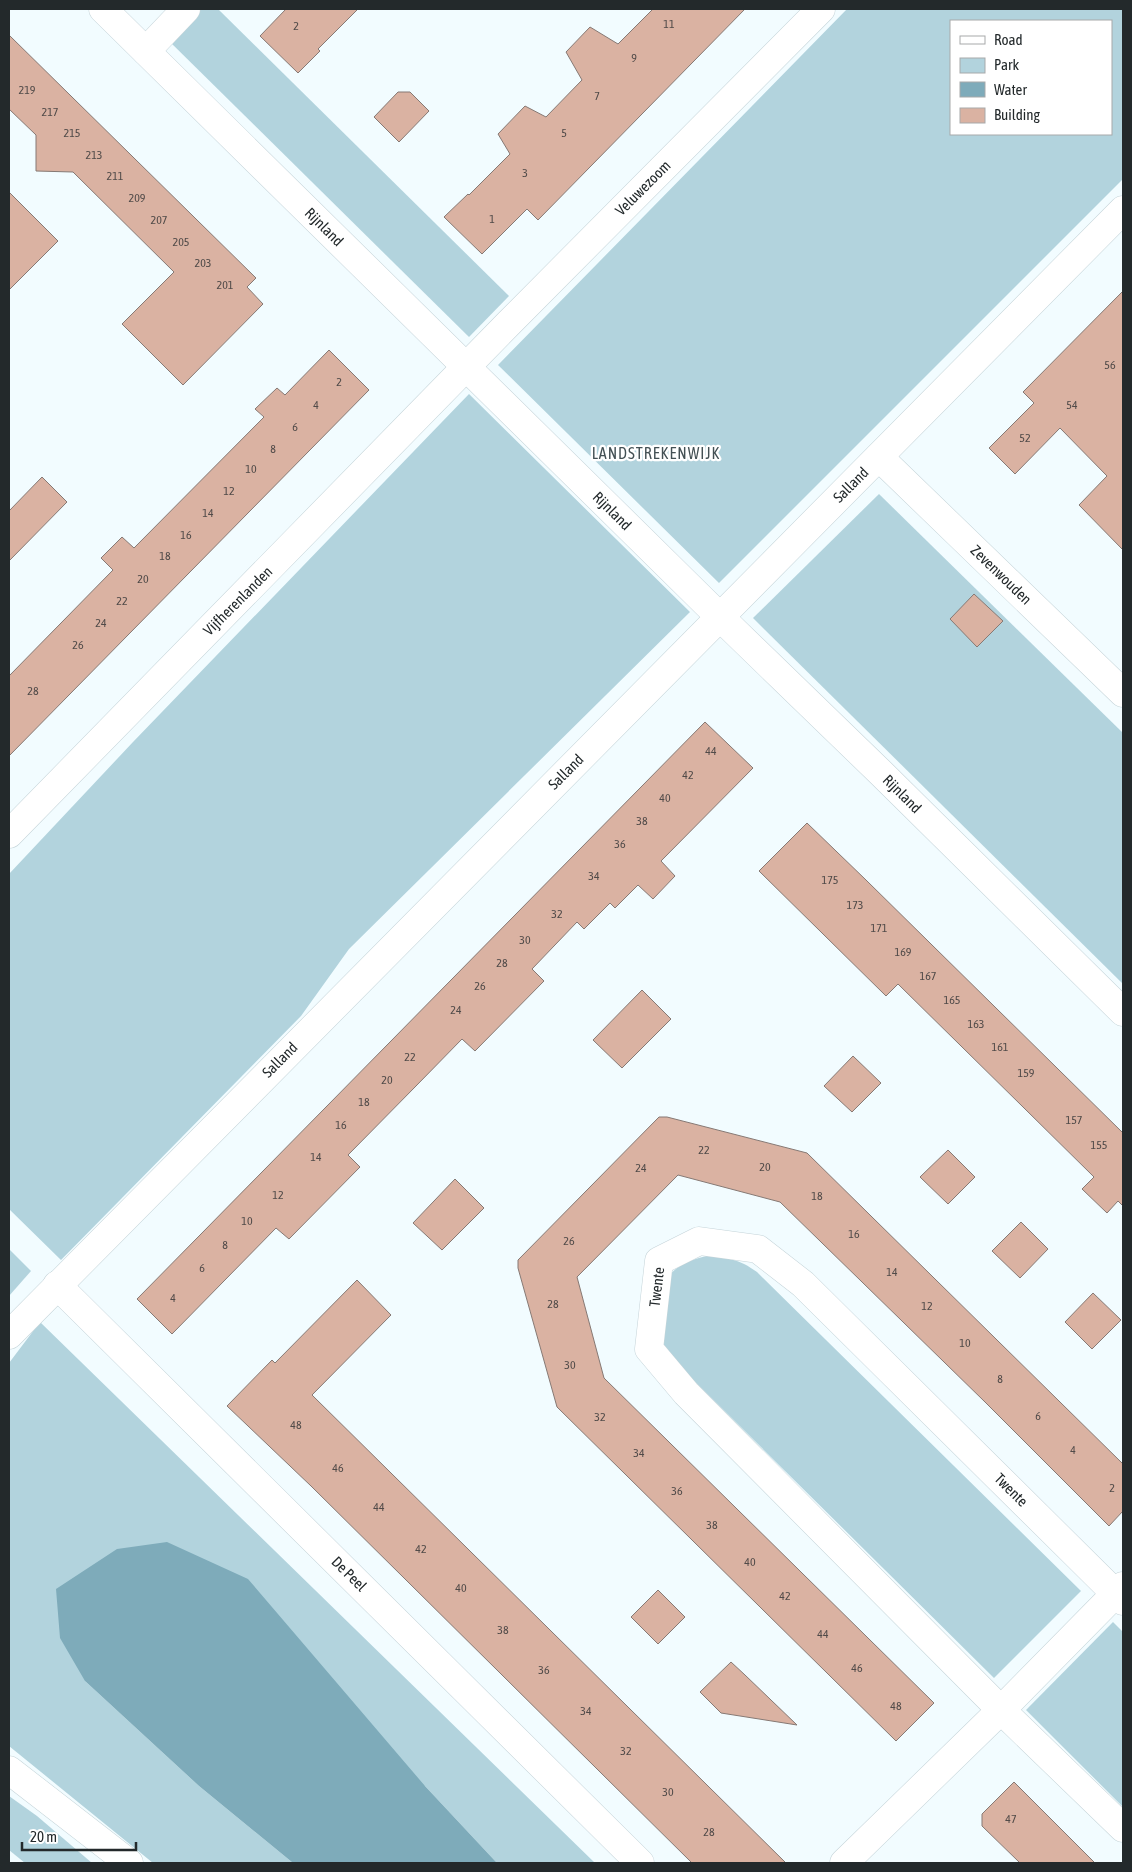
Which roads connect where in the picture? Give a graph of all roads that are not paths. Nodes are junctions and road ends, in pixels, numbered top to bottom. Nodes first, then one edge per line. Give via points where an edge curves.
1 (103, 9) edge
2 (186, 9) edge
3 (821, 9) edge
4 (146, 51) junction
5 (1123, 210) edge
6 (467, 368) junction
7 (879, 457) junction
8 (720, 617) junction
9 (1123, 693) edge
10 (9, 834) edge
11 (1123, 1012) edge
12 (57, 1285) junction
13 (9, 1335) edge
14 (1121, 1594) edge
15 (1001, 1710) junction
16 (9, 1770) edge
17 (1123, 1828) edge
18 (129, 1863) edge
19 (640, 1863) edge
20 (844, 1863) edge

1 - 4 street, Rijnland
2 - 4 street
3 - 6 street, Veluwezoom
4 - 6 street, Rijnland
5 - 7 street, Salland
6 - 8 street, Rijnland
6 - 10 street, Vijfherenlanden
7 - 8 street, Salland
7 - 9 street, Zevenwouden
8 - 11 street, Rijnland
8 - 12 street, Salland
12 - 13 street, Salland
12 - 19 street, De Peel
14 - 15 street, Twente
14 - 15 street, Twente via 803,1284 758,1249 699,1241 659,1261 649,1349 686,1393
15 - 17 street, Twente
15 - 20 street, Twente
16 - 18 street

